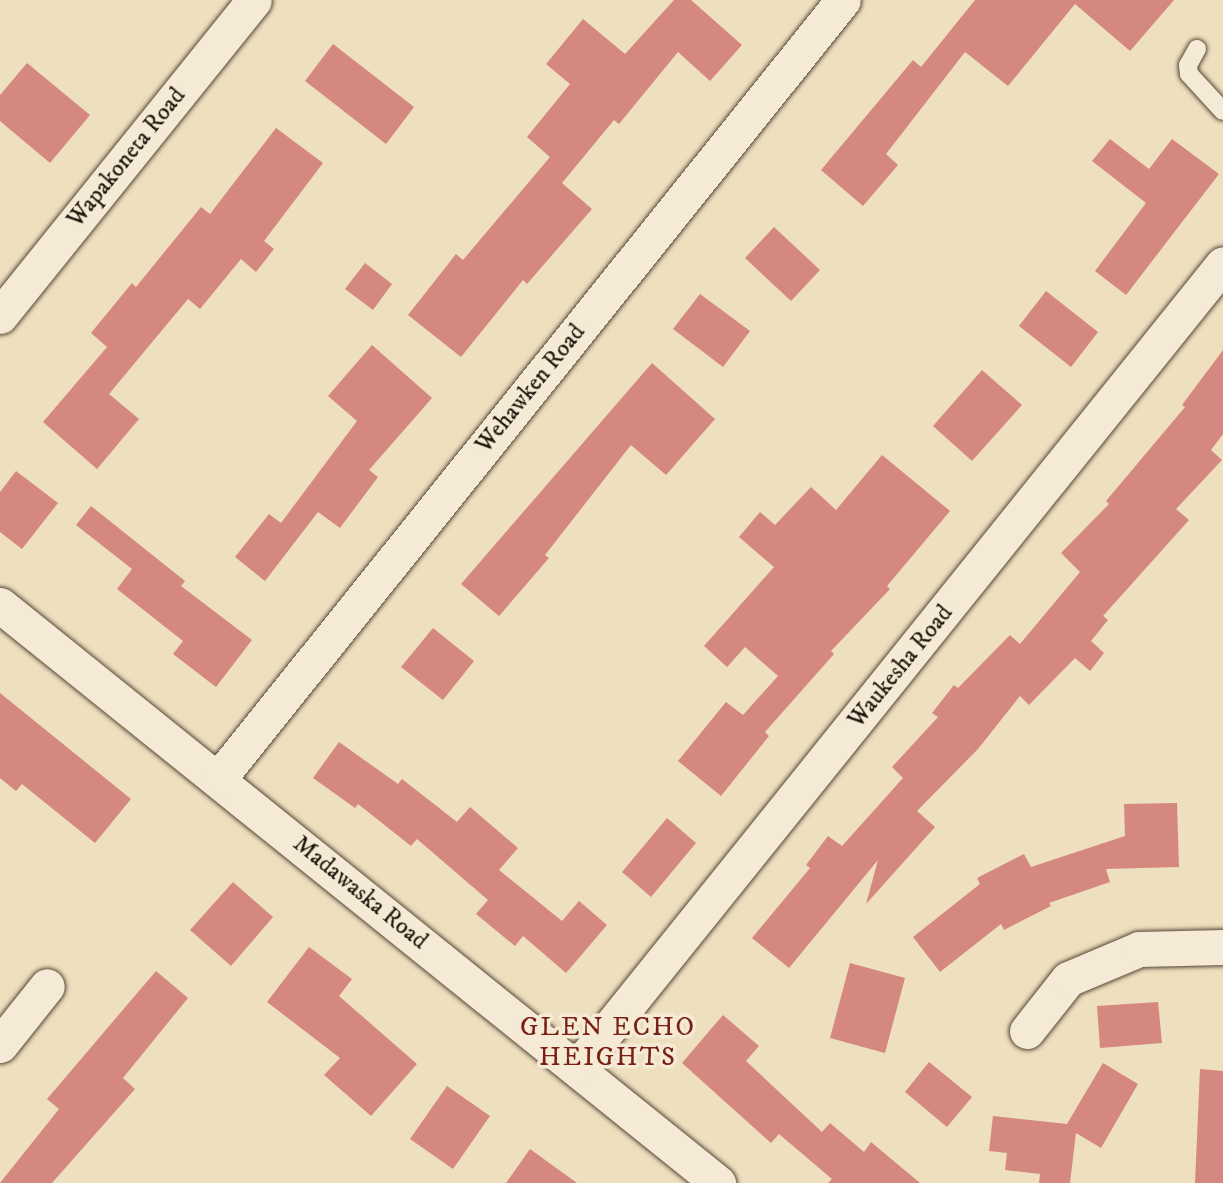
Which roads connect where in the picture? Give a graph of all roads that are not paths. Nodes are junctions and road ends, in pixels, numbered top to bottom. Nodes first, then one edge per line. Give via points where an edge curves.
1 (254, 0) edge
2 (844, 0) edge
3 (1197, 50) dead end
4 (1223, 111) edge
5 (1223, 264) edge
6 (0, 316) edge
7 (0, 606) edge
8 (219, 778) junction
9 (1223, 947) edge
10 (47, 986) dead end
11 (1027, 1031) dead end
12 (0, 1045) edge
13 (577, 1068) junction
14 (718, 1183) edge

1 - 6 street, Wapakoneta Road
2 - 8 street, Wehawken Road
3 - 4 lane via 1188,65 1189,74
5 - 13 street, Waukesha Road
7 - 8 street, Madawaska Road
8 - 13 street, Madawaska Road
9 - 11 street via 1139,949 1068,979
10 - 12 street
13 - 14 street, Madawaska Road

